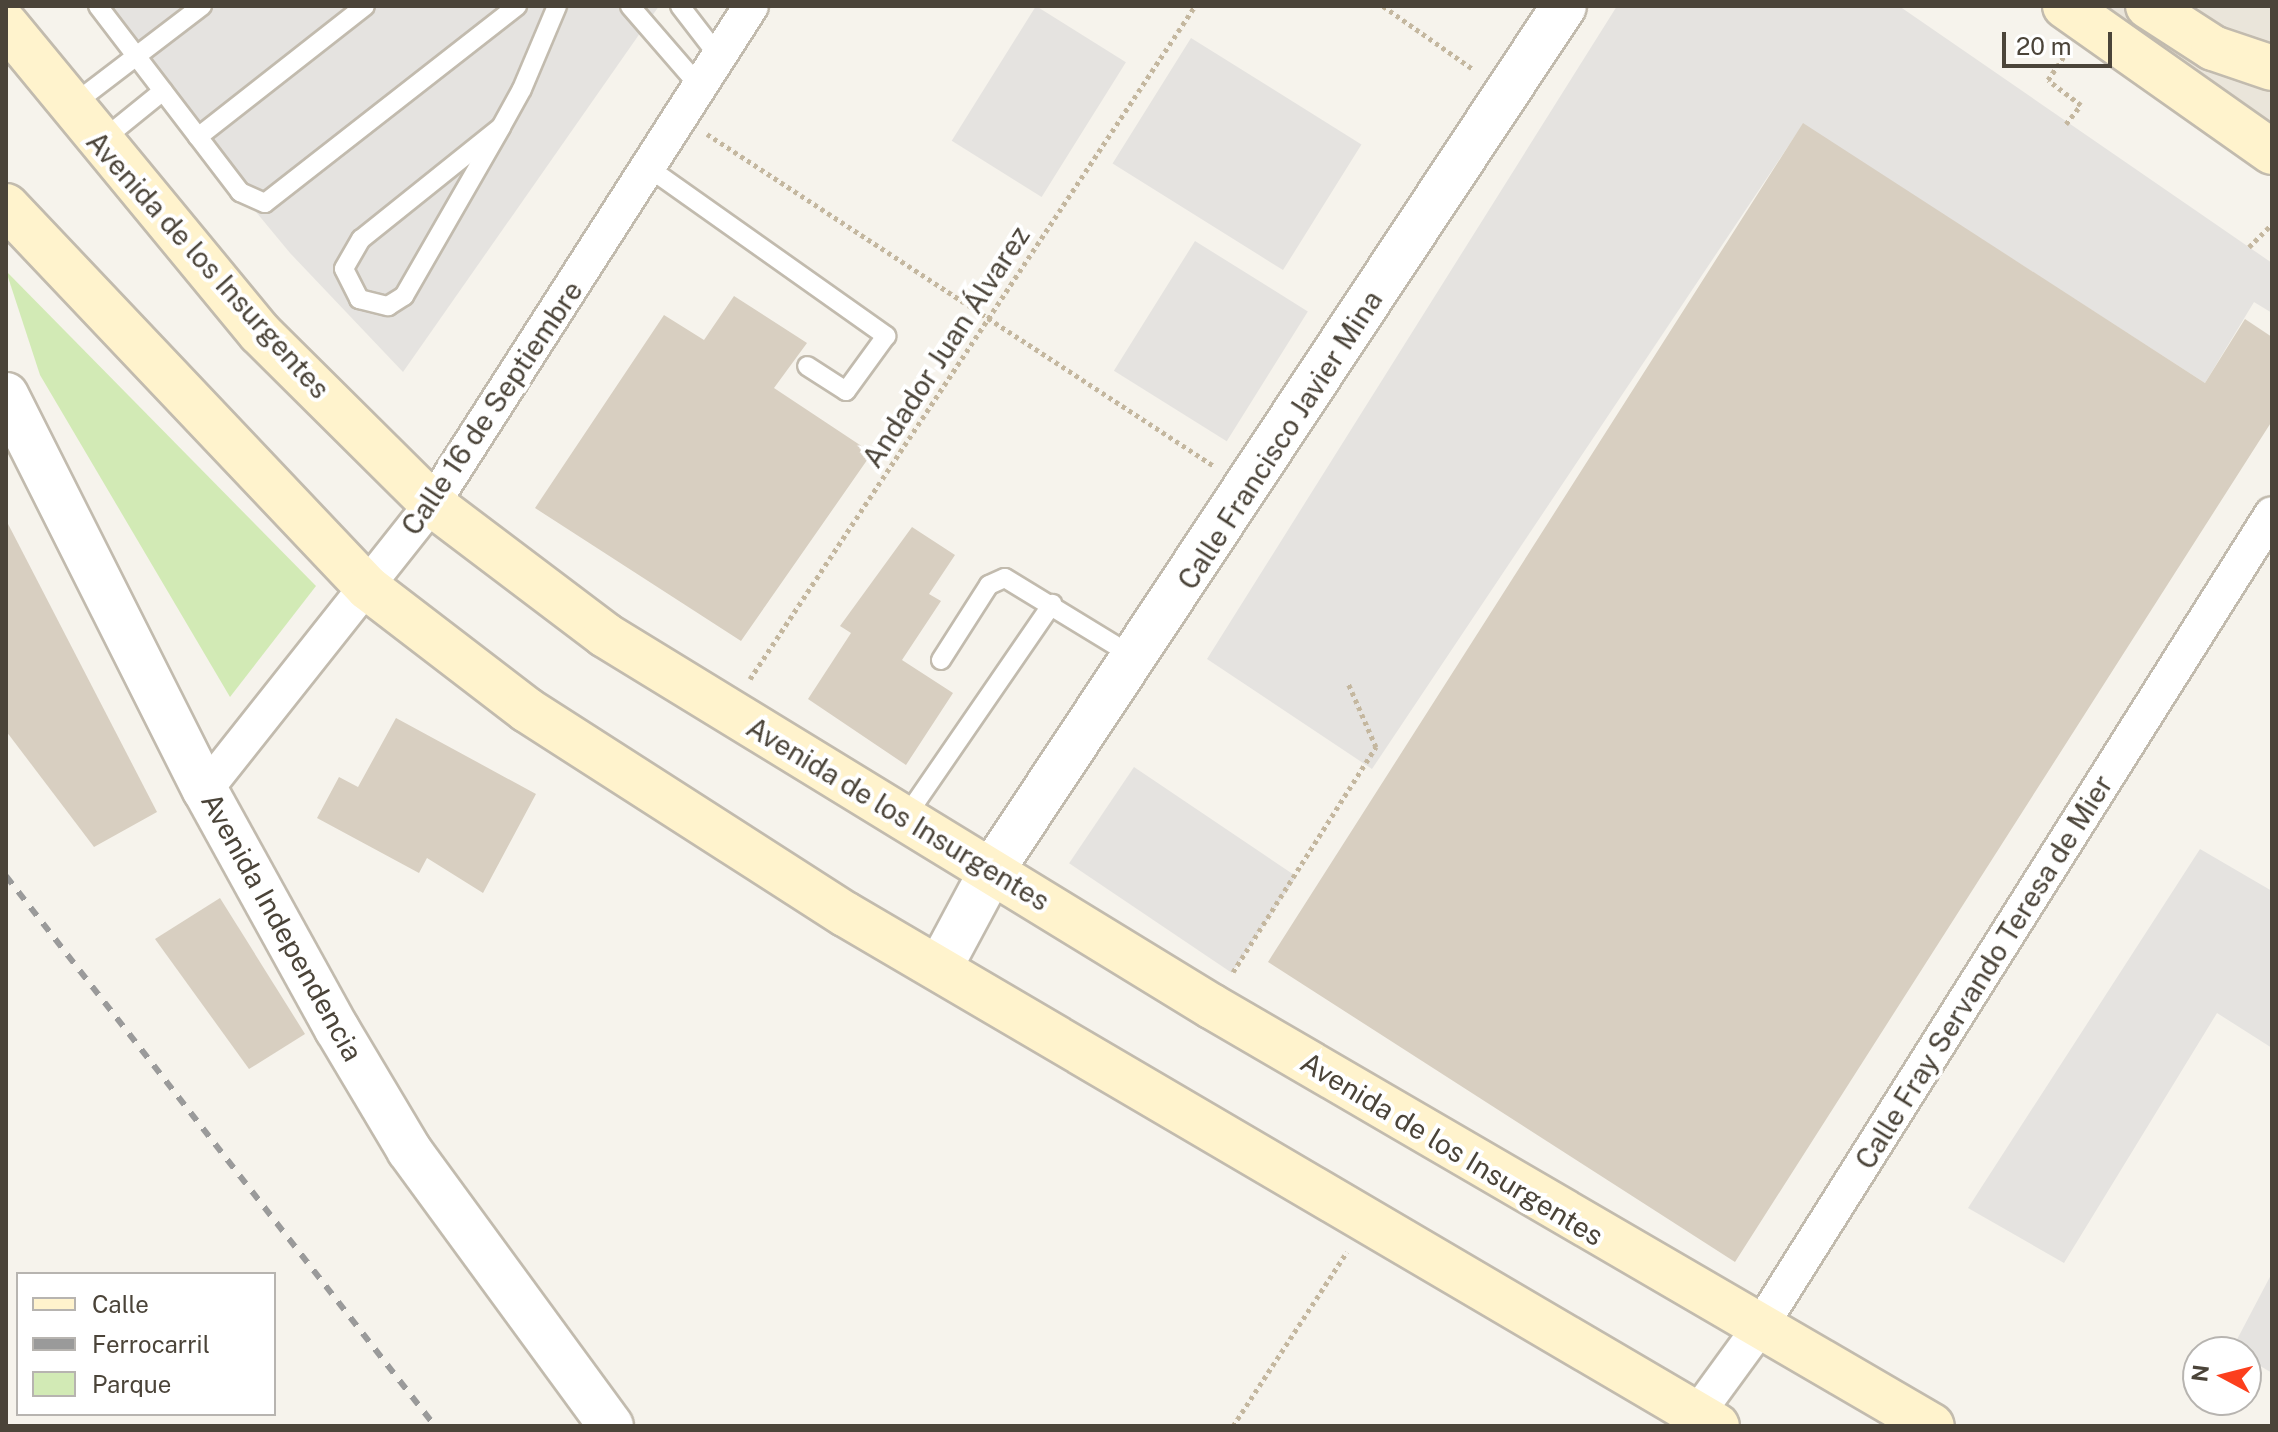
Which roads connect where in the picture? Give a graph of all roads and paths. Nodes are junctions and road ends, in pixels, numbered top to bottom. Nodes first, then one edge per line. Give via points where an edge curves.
1 (98, 6) edge
2 (202, 6) edge
3 (365, 6) edge
4 (517, 6) edge
5 (557, 6) edge
6 (630, 6) edge
7 (680, 6) edge
8 (751, 6) edge
9 (1195, 6) edge
10 (1383, 6) edge
11 (1564, 6) edge
12 (2148, 6) edge
13 (2076, 14) edge
14 (6, 25) edge
15 (136, 56) junction
16 (720, 58) junction
17 (2272, 68) edge
18 (701, 88) junction
19 (163, 91) junction
20 (1507, 93) junction
21 (68, 107) junction
22 (682, 117) junction
23 (2066, 124) dead end
24 (501, 127) junction
25 (198, 137) junction
26 (98, 144) junction
27 (2272, 152) edge
28 (649, 168) junction
29 (6, 206) edge
30 (2272, 224) edge
31 (2249, 247) dead end
32 (990, 317) junction
33 (807, 366) dead end
34 (6, 395) edge
35 (1249, 488) junction
36 (432, 504) junction
37 (2272, 514) edge
38 (368, 588) junction
39 (1052, 604) junction
40 (1136, 658) junction
41 (941, 660) dead end
42 (1348, 683) dead end
43 (729, 711) junction
44 (205, 790) junction
45 (905, 818) junction
46 (992, 870) junction
47 (940, 967) junction
48 (1211, 1006) junction
49 (1365, 1224) junction
50 (1758, 1330) junction
51 (1701, 1422) edge
52 (611, 1426) edge
53 (1233, 1426) edge
54 (1932, 1426) edge

1 - 15 lane
2 - 15 lane
3 - 25 lane
4 - 25 lane via 265,203 248,200
5 - 24 lane
6 - 18 lane
7 - 16 lane
8 - 16 street, Calle 16 de Septiembre
9 - 32 path, Andador Juan Álvarez
10 - 20 path
11 - 20 street, Calle Francisco Javier Mina
12 - 17 main road via 2213,48
13 - 23 path via 2048,80 2081,105
13 - 27 main road
14 - 21 main road, Avenida de los Insurgentes
15 - 19 lane
15 - 21 lane
16 - 18 street, Calle 16 de Septiembre
18 - 22 street, Calle 16 de Septiembre
19 - 25 lane
19 - 26 lane
20 - 35 street, Calle Francisco Javier Mina
21 - 26 main road, Avenida de los Insurgentes
22 - 28 street, Calle 16 de Septiembre
22 - 32 path
24 - 24 lane via 404,296 388,306 359,299 344,269 361,239
26 - 36 main road, Avenida de los Insurgentes via 260,333
28 - 33 lane via 886,336 846,391
28 - 36 street, Calle 16 de Septiembre
29 - 38 main road
30 - 31 path
32 - 35 path
32 - 43 path, Andador Juan Álvarez
34 - 44 street, Avenida Independencia
35 - 40 street, Calle Francisco Javier Mina
36 - 38 street, Calle 16 de Septiembre
36 - 43 main road, Avenida de los Insurgentes via 605,635
37 - 50 street, Calle Fray Servando Teresa de Mier
38 - 44 street, Calle 16 de Septiembre
38 - 47 main road via 527,710
39 - 40 lane
39 - 41 lane via 1013,579 996,580
39 - 45 lane
40 - 46 street, Calle Francisco Javier Mina
42 - 48 path via 1376,747
43 - 45 main road, Avenida de los Insurgentes
44 - 52 street, Avenida Independencia via 409,1150
45 - 46 main road, Avenida de los Insurgentes
46 - 47 street, Calle Francisco Javier Mina
46 - 48 main road, Avenida de los Insurgentes
47 - 49 main road
48 - 50 main road, Avenida de los Insurgentes
49 - 51 main road
49 - 53 path
50 - 51 street, Calle Fray Servando Teresa de Mier
50 - 54 main road, Avenida de los Insurgentes

